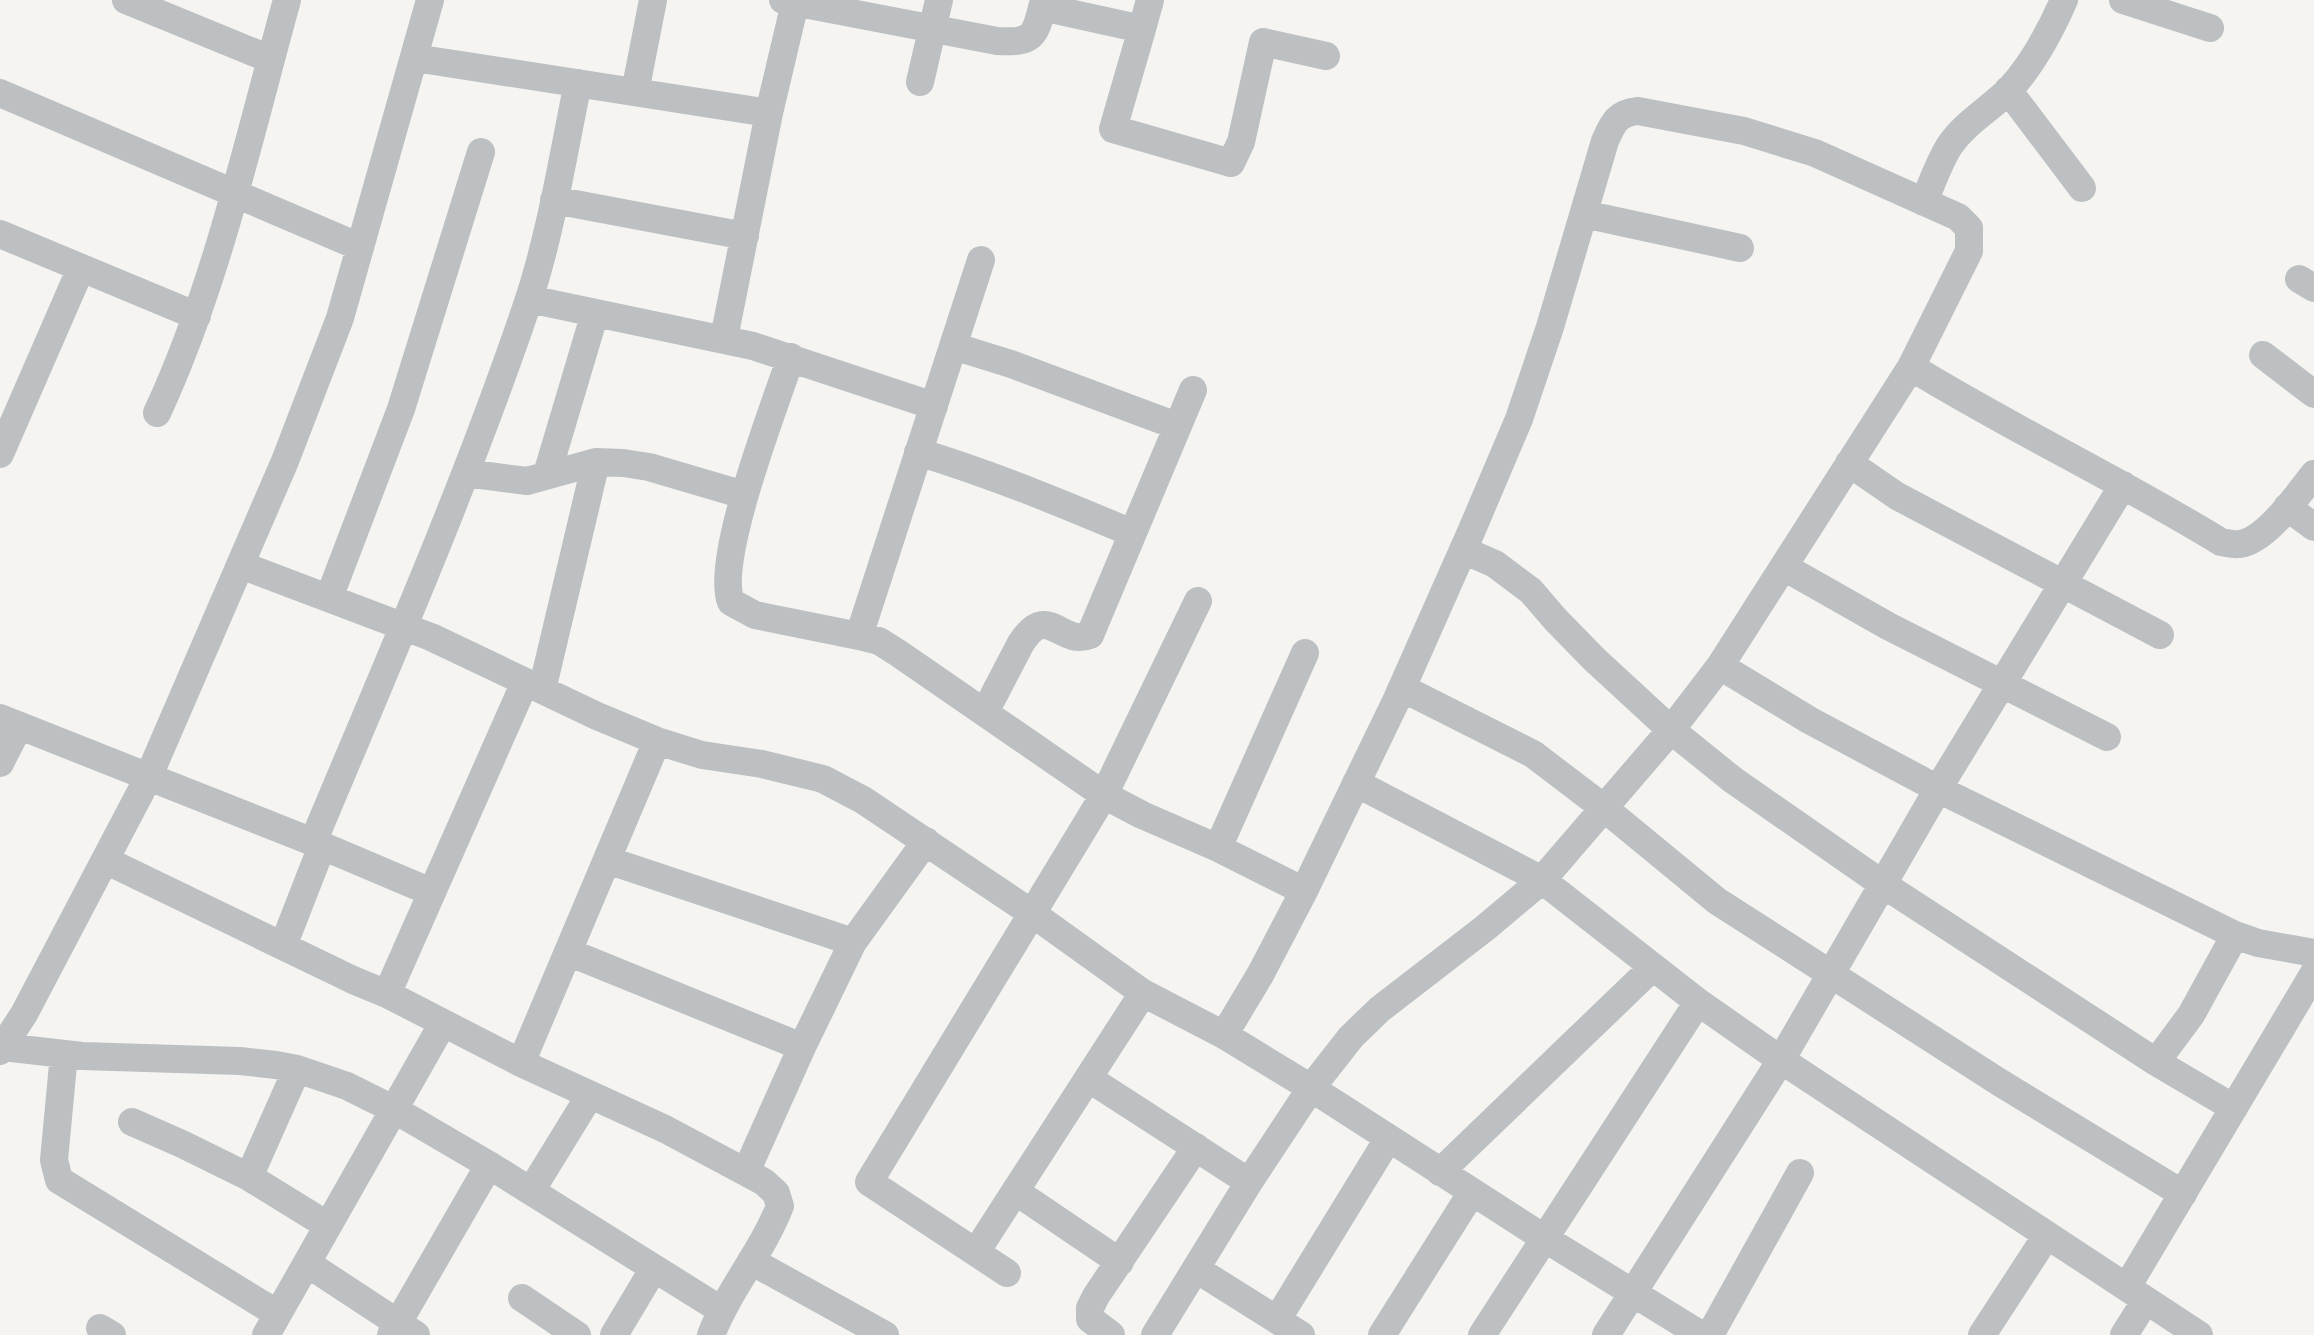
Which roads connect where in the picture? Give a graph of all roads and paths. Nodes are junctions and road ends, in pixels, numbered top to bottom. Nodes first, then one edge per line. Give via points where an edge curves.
1 (287, 0) edge
2 (430, 0) edge
3 (653, 0) edge
4 (1150, 0) edge
5 (2064, 0) edge
6 (2123, 0) edge
7 (789, 1) edge
8 (137, 2) edge
9 (1043, 4) edge
10 (936, 14) edge
11 (2210, 28) dead end
12 (1142, 29) junction
13 (1326, 56) dead end
14 (415, 58) junction
15 (270, 59) junction
16 (920, 82) dead end
17 (578, 83) junction
18 (2008, 90) junction
19 (635, 92) junction
20 (0, 93) edge
21 (769, 113) junction
22 (481, 152) dead end
23 (2082, 188) dead end
24 (234, 193) junction
25 (554, 200) junction
26 (1924, 202) junction
27 (1584, 214) junction
28 (0, 234) edge
29 (745, 236) junction
30 (360, 247) junction
31 (1740, 248) dead end
32 (981, 260) dead end
33 (81, 268) junction
34 (529, 299) junction
35 (595, 313) junction
36 (197, 316) junction
37 (724, 338) junction
38 (953, 346) junction
39 (2263, 355) dead end
40 (791, 357) junction
41 (1911, 367) junction
42 (1193, 390) dead end
43 (2314, 394) edge
44 (934, 406) junction
45 (157, 413) dead end
46 (1177, 426) junction
47 (918, 452) junction
48 (0, 454) edge
49 (596, 462) junction
50 (1849, 463) junction
51 (466, 473) junction
52 (547, 474) junction
53 (2314, 474) edge
54 (2123, 485) junction
55 (744, 495) junction
56 (2276, 518) junction
57 (2314, 527) edge
58 (1132, 533) junction
59 (1463, 550) junction
60 (241, 565) junction
61 (1784, 567) junction
62 (2062, 584) junction
63 (329, 598) junction
64 (1198, 601) dead end
65 (403, 626) junction
66 (2160, 635) dead end
67 (859, 636) junction
68 (1305, 653) dead end
69 (1720, 666) junction
70 (2002, 683) junction
71 (534, 686) junction
72 (1402, 688) junction
73 (985, 712) junction
74 (10, 722) edge
75 (1671, 730) junction
76 (2107, 737) dead end
77 (657, 741) junction
78 (0, 763) edge
79 (148, 778) junction
80 (1356, 783) junction
81 (1938, 789) junction
82 (1104, 795) junction
83 (1604, 808) junction
84 (926, 841) junction
85 (317, 844) junction
86 (1218, 848) junction
87 (105, 860) junction
88 (607, 860) junction
89 (1542, 880) junction
90 (1884, 885) junction
91 (1304, 891) junction
92 (431, 892) junction
93 (1033, 914) junction
94 (2235, 935) junction
95 (853, 942) junction
96 (283, 946) junction
97 (568, 952) junction
98 (2314, 953) edge
99 (1653, 967) junction
100 (2314, 973) edge
101 (1831, 974) junction
102 (1143, 993) junction
103 (387, 994) junction
104 (1698, 1002) junction
105 (443, 1023) junction
106 (1224, 1035) junction
107 (802, 1047) junction
108 (1, 1049) edge
109 (64, 1054) junction
110 (1781, 1060) junction
111 (2156, 1062) junction
112 (521, 1063) junction
113 (297, 1069) junction
114 (1088, 1078) junction
115 (1311, 1088) junction
116 (590, 1095) junction
117 (2234, 1108) junction
118 (395, 1110) junction
119 (132, 1122) dead end
120 (1388, 1139) junction
121 (1196, 1147) junction
122 (489, 1165) junction
123 (746, 1172) junction
124 (1440, 1172) junction
125 (1800, 1173) dead end
126 (249, 1177) junction
127 (1249, 1182) junction
128 (531, 1191) junction
129 (1015, 1191) junction
130 (1472, 1192) junction
131 (2183, 1194) junction
132 (327, 1225) junction
133 (2047, 1235) junction
134 (1544, 1238) junction
135 (976, 1252) junction
136 (751, 1261) junction
137 (1120, 1262) junction
138 (308, 1264) junction
139 (654, 1268) junction
140 (1196, 1269) junction
141 (1007, 1273) dead end
142 (1633, 1293) junction
143 (2137, 1294) junction
144 (522, 1298) dead end
145 (1277, 1320) junction
146 (716, 1322) edge
147 (272, 1324) edge
148 (402, 1331) edge
149 (873, 1332) edge
150 (577, 1335) edge
151 (614, 1335) edge
152 (1111, 1335) edge
153 (1155, 1335) edge
154 (1301, 1335) edge
155 (1382, 1335) edge
156 (1482, 1335) edge
157 (1606, 1335) edge
158 (1701, 1335) edge
159 (1710, 1335) edge
160 (1982, 1335) edge
161 (2124, 1335) edge
162 (2199, 1335) edge

1 - 15 street
2 - 14 street
3 - 19 street
4 - 12 street
5 - 18 street via 2050,32
6 - 11 street
7 - 10 street
7 - 21 street
8 - 15 street
9 - 10 street via 1034,32 1018,42 997,41
9 - 12 street
10 - 16 street
12 - 13 street via 1113,129 1231,163 1241,142 1263,42
14 - 17 street
14 - 30 street
15 - 24 street
17 - 19 street
17 - 25 street
18 - 23 street
18 - 26 street via 1948,148
19 - 21 street
20 - 24 street
21 - 29 street
22 - 63 street via 401,409
24 - 30 street
24 - 36 street
25 - 29 street
25 - 34 street
26 - 27 street via 1815,153 1744,131 1638,111 1625,112 1612,124
26 - 41 street via 1958,217 1971,237 1969,251
27 - 31 street
27 - 59 street via 1519,419
28 - 33 street
29 - 37 street
30 - 60 street via 331,343
32 - 38 street
33 - 36 street
33 - 48 street
34 - 35 street
34 - 51 street
35 - 37 street
35 - 52 street
36 - 45 street
37 - 40 street
38 - 44 street
38 - 46 street
39 - 43 street
40 - 44 street
40 - 55 street
41 - 50 street
41 - 54 street
42 - 46 street
44 - 47 street
46 - 58 street
47 - 58 street
47 - 67 street
49 - 52 street
49 - 55 street via 649,467
49 - 71 street
50 - 61 street
50 - 62 street via 1897,496
51 - 52 street via 527,481
51 - 65 street
53 - 56 street
54 - 56 street via 2221,542 2249,542
54 - 62 street
55 - 67 street via 727,577 731,602 755,615
56 - 57 street
58 - 73 street via 1090,635 1077,637 1037,625 1021,643
59 - 72 street
59 - 75 street via 1495,564 1531,591
60 - 63 street
60 - 79 street
61 - 69 street
61 - 70 street
62 - 66 street
62 - 70 street
63 - 65 street
64 - 82 street
65 - 71 street
65 - 85 street
67 - 73 street via 879,641
68 - 86 street
69 - 75 street
69 - 81 street
70 - 76 street
70 - 81 street
71 - 77 street
71 - 92 street
72 - 80 street
72 - 83 street via 1533,754
73 - 82 street
74 - 78 street
74 - 79 street
75 - 83 street
75 - 90 street
77 - 84 street via 823,779
77 - 88 street
79 - 85 street
79 - 87 street
80 - 89 street
80 - 91 street
81 - 90 street
81 - 94 street
82 - 86 street
82 - 93 street
83 - 89 street
83 - 101 street via 1717,901
84 - 93 street
84 - 95 street
85 - 92 street
85 - 96 street
86 - 91 street
87 - 96 street
87 - 108 street
88 - 95 street
88 - 97 street
89 - 99 street
89 - 115 street via 1380,1009
90 - 101 street
90 - 111 street
91 - 106 street
92 - 103 street
93 - 102 street
93 - 135 street via 869,1182
94 - 98 street
94 - 111 street via 2191,1015
95 - 107 street
96 - 103 street
97 - 107 street
97 - 112 street
99 - 104 street
99 - 124 street
100 - 117 street
101 - 110 street
101 - 131 street
102 - 106 street
102 - 114 street
103 - 105 street
104 - 110 street
104 - 134 street
105 - 112 street
105 - 118 street
106 - 115 street
107 - 123 street
108 - 109 street
109 - 113 street via 240,1061
109 - 147 street via 54,1160 59,1180
110 - 133 street
110 - 142 street
111 - 117 street
112 - 116 street
113 - 118 street
113 - 126 street
114 - 121 street
114 - 129 street
115 - 120 street
115 - 127 street
116 - 123 street
116 - 128 street
117 - 131 street
118 - 122 street
118 - 132 street
119 - 126 street
120 - 124 street
120 - 145 street
121 - 127 street
121 - 137 street
122 - 128 street
122 - 148 street
123 - 136 street via 776,1193 780,1206
124 - 130 street
125 - 159 street
126 - 132 street
127 - 140 street
128 - 139 street
129 - 135 street
129 - 137 street
130 - 134 street
130 - 155 street
131 - 143 street
132 - 138 street
133 - 143 street
133 - 160 street
134 - 142 street
134 - 156 street
135 - 141 street
136 - 146 street
136 - 149 street
137 - 152 street via 1090,1308 1090,1319
138 - 147 street
138 - 148 street
139 - 146 street
139 - 151 street
140 - 145 street
140 - 153 street
142 - 157 street
142 - 158 street
143 - 161 street
143 - 162 street
144 - 150 street
145 - 154 street

